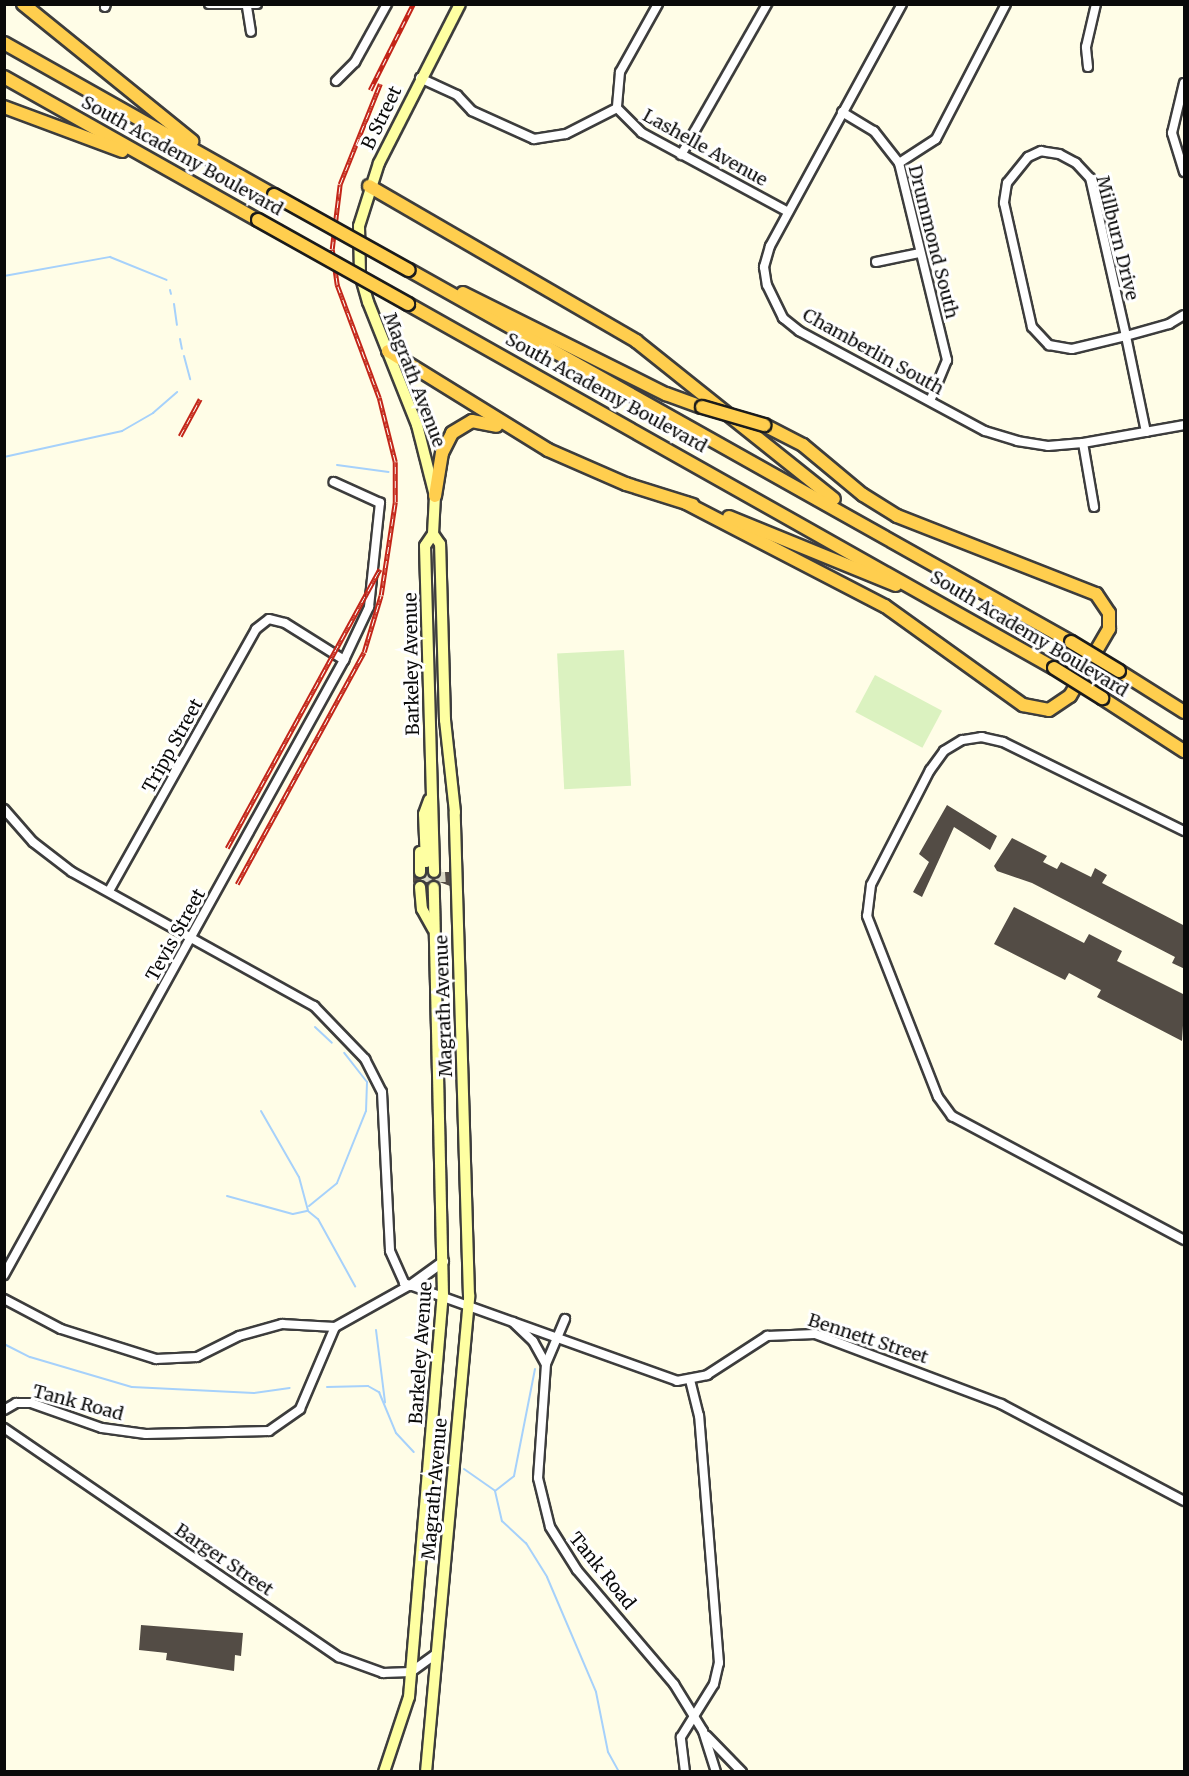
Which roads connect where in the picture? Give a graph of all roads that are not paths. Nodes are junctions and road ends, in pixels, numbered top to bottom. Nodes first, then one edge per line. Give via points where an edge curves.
1 (23, 4) edge
2 (257, 4) edge
3 (387, 4) edge
4 (460, 4) edge
5 (658, 4) edge
6 (767, 4) edge
7 (902, 4) edge
8 (1006, 4) edge
9 (1096, 4) edge
10 (211, 5) edge
11 (247, 7) junction
12 (251, 32) dead end
13 (4, 44) edge
14 (1088, 67) dead end
15 (4, 77) edge
16 (420, 78) junction
17 (336, 81) dead end
18 (1185, 83) edge
19 (4, 107) edge
20 (617, 108) junction
21 (842, 112) junction
22 (681, 155) junction
23 (899, 163) junction
24 (224, 165) junction
25 (1185, 172) edge
26 (176, 173) junction
27 (369, 186) junction
28 (788, 212) junction
29 (920, 253) junction
30 (359, 255) joint
31 (876, 262) dead end
32 (409, 270) junction
33 (1185, 315) edge
34 (1126, 336) junction
35 (387, 351) junction
36 (930, 401) junction
37 (1185, 425) edge
38 (1146, 432) junction
39 (522, 435) junction
40 (1083, 443) junction
41 (334, 482) dead end
42 (435, 496) junction
43 (686, 503) junction
44 (1094, 507) dead end
45 (433, 534) junction
46 (892, 539) junction
47 (972, 620) junction
48 (344, 660) junction
49 (1185, 712) edge
50 (1185, 751) edge
51 (432, 795) junction
52 (4, 809) edge
53 (1185, 831) edge
54 (109, 891) junction
55 (434, 932) junction
56 (192, 938) junction
57 (1185, 1240) edge
58 (443, 1261) junction
59 (4, 1275) edge
60 (410, 1285) junction
61 (443, 1295) junction
62 (4, 1299) edge
63 (468, 1303) junction
64 (508, 1317) junction
65 (565, 1319) dead end
66 (335, 1327) junction
67 (558, 1337) junction
68 (546, 1364) junction
69 (690, 1381) junction
70 (4, 1410) edge
71 (4, 1428) edge
72 (1185, 1501) edge
73 (437, 1653) junction
74 (411, 1672) junction
75 (694, 1715) junction
76 (703, 1731) junction
77 (384, 1772) edge
78 (426, 1772) edge
79 (685, 1772) edge
80 (716, 1772) edge
81 (742, 1772) edge

1 - 24 highway
2 - 11 street
3 - 17 street via 356,62
4 - 16 main road, B Street
5 - 20 street via 620,72
6 - 22 street
7 - 21 street, Chamberlin South
8 - 23 street via 936,139
9 - 14 street via 1086,47
10 - 11 street
11 - 12 street
13 - 24 highway, South Academy Boulevard
15 - 26 highway, South Academy Boulevard
16 - 20 street via 457,95 475,112 534,139 566,134
16 - 27 main road, B Street
18 - 25 street via 1172,133
19 - 26 highway
20 - 22 street, Lashelle Avenue via 642,134
21 - 23 street, Drummond South via 874,131
21 - 28 street, Chamberlin South
22 - 28 street, Lashelle Avenue
23 - 29 street, Drummond South
24 - 32 highway, South Academy Boulevard, bridge
26 - 47 highway, South Academy Boulevard, bridge
27 - 30 main road, B Street via 359,226
27 - 46 highway via 636,341 712,398 811,482
28 - 36 street, Chamberlin South via 764,267 767,285 783,318 799,332
29 - 31 street
29 - 36 street, Drummond South via 946,360
30 - 35 main road, Magrath Avenue via 368,302
32 - 43 highway, bridge via 508,312 666,394 764,425 802,445 863,495 897,516 1096,594 1109,613 1109,629 1070,696 1049,710 1023,705 885,606
32 - 46 highway, South Academy Boulevard
33 - 34 street
34 - 34 street, Millburn Drive via 1090,178 1076,163 1059,154 1041,151 1028,157 1007,183 1004,203 1032,327 1049,345 1072,349
34 - 38 street, Millburn Drive
35 - 39 highway
35 - 42 main road, Magrath Avenue via 417,425
36 - 40 street, Chamberlin South via 985,431 1017,441 1048,446
37 - 38 street, Chamberlin South
38 - 40 street, Chamberlin South
39 - 42 highway via 484,421 461,424 445,442
39 - 43 highway via 581,466
40 - 44 street
41 - 48 street, Tevis Street via 380,503 369,607
42 - 45 main road, Magrath Avenue
43 - 47 highway via 808,546
45 - 51 main road, Barkeley Avenue via 426,546
45 - 63 main road, Magrath Avenue via 440,544 445,720 455,812 470,1228
46 - 49 highway, South Academy Boulevard, bridge
47 - 50 highway, South Academy Boulevard, bridge
48 - 54 street, Tripp Street via 285,623 269,619 256,629
48 - 56 street, Tevis Street
51 - 51 main road, Barkeley Avenue via 430,872 419,831
52 - 54 street via 39,848
53 - 57 street via 1003,742 982,737 962,741 944,751 930,770 871,885 867,916 935,1089 952,1116
54 - 56 street
55 - 55 main road, Barkeley Avenue via 422,909 430,886
55 - 58 main road, Barkeley Avenue
56 - 59 street, Tevis Street
56 - 60 street via 314,1006 371,1068 383,1103 390,1251 398,1277
58 - 60 street
58 - 61 main road, Barkeley Avenue
60 - 61 street
60 - 66 street
61 - 63 street
61 - 74 main road, Barkeley Avenue
62 - 66 street via 60,1329 156,1359 197,1357 239,1336 282,1324
63 - 64 street
63 - 73 main road, Magrath Avenue
64 - 67 street
64 - 68 street via 533,1341
65 - 67 street, Tank Road
66 - 70 street, Tank Road via 300,1409 269,1431 146,1434 102,1428 31,1403 16,1403
67 - 68 street, Tank Road
67 - 69 street via 664,1378
68 - 75 street, Tank Road via 538,1479 550,1527 573,1564 651,1653
69 - 72 street, Bennett Street via 707,1376 767,1336 815,1334 1001,1404
69 - 75 street via 699,1416 719,1663 714,1684
71 - 74 street, Barger Street via 339,1657 382,1673
73 - 74 street
73 - 78 main road, Magrath Avenue
74 - 77 main road, Barkeley Avenue via 405,1719
75 - 76 street, Tank Road
75 - 79 street via 681,1737
76 - 80 street, Tank Road
76 - 81 street

